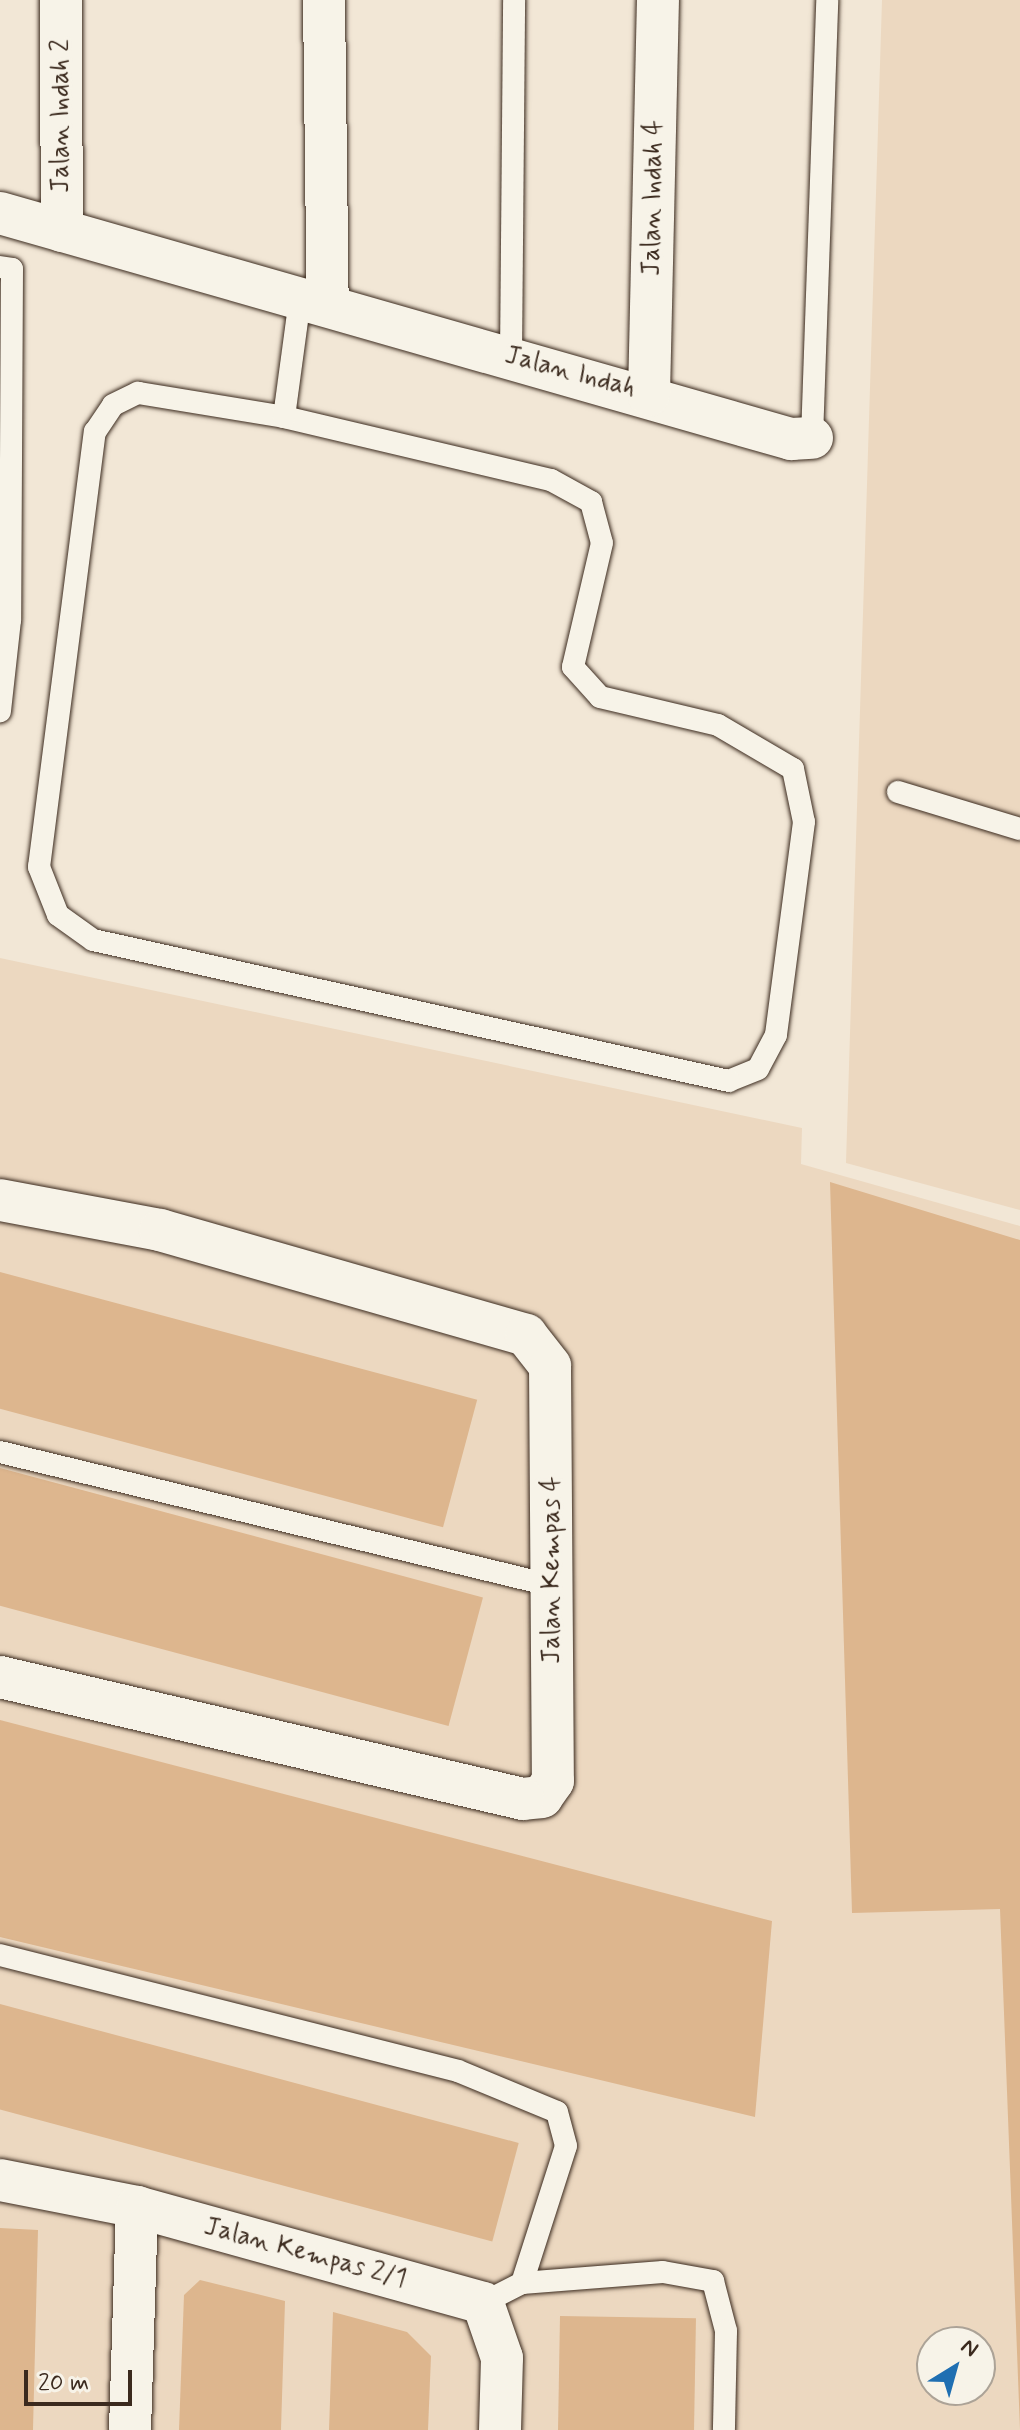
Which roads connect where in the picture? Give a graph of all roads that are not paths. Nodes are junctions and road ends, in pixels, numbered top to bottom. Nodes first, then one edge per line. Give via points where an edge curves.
1 (61, 0) edge
2 (324, 0) edge
3 (514, 0) edge
4 (658, 0) edge
5 (827, 0) edge
6 (0, 213) edge
7 (62, 231) junction
8 (0, 267) edge
9 (314, 302) junction
10 (511, 357) junction
11 (649, 395) junction
12 (284, 417) junction
13 (812, 438) joint
14 (5, 618) edge
15 (0, 711) edge
16 (898, 792) dead end
17 (1020, 829) edge
18 (0, 1200) edge
19 (0, 1452) edge
20 (554, 1586) junction
21 (0, 1677) edge
22 (0, 1955) edge
23 (0, 2180) edge
24 (137, 2207) junction
25 (522, 2283) junction
26 (483, 2303) junction
27 (130, 2430) edge
28 (500, 2430) edge
29 (724, 2430) edge

1 - 7 street, Jalan Indah 2
2 - 9 street
3 - 10 lane
4 - 11 street, Jalan Indah 4
5 - 13 lane
6 - 7 street, Jalan Indah
7 - 9 street, Jalan Indah
8 - 14 lane via 12,269
9 - 10 street, Jalan Indah
9 - 12 lane
10 - 11 street, Jalan Indah
11 - 13 street, Jalan Indah via 791,439
12 - 12 lane via 551,480 591,502 602,543 573,667 600,697 718,725 793,769 804,822 776,1035 758,1069 729,1081 93,940 58,915 39,867 95,432 113,405 138,393
14 - 15 lane
16 - 17 lane
18 - 20 street, Jalan Kempas 4 via 160,1230 526,1335 550,1366
19 - 20 lane
20 - 21 street, Jalan Kempas 4 via 553,1781 542,1797 523,1799
22 - 25 lane via 458,2071 557,2112 566,2146
23 - 24 street, Jalan Kempas 2/1
24 - 26 street, Jalan Kempas 2/1
24 - 27 street
25 - 26 lane
25 - 29 lane via 663,2272 713,2281 726,2331
26 - 28 street via 502,2358

